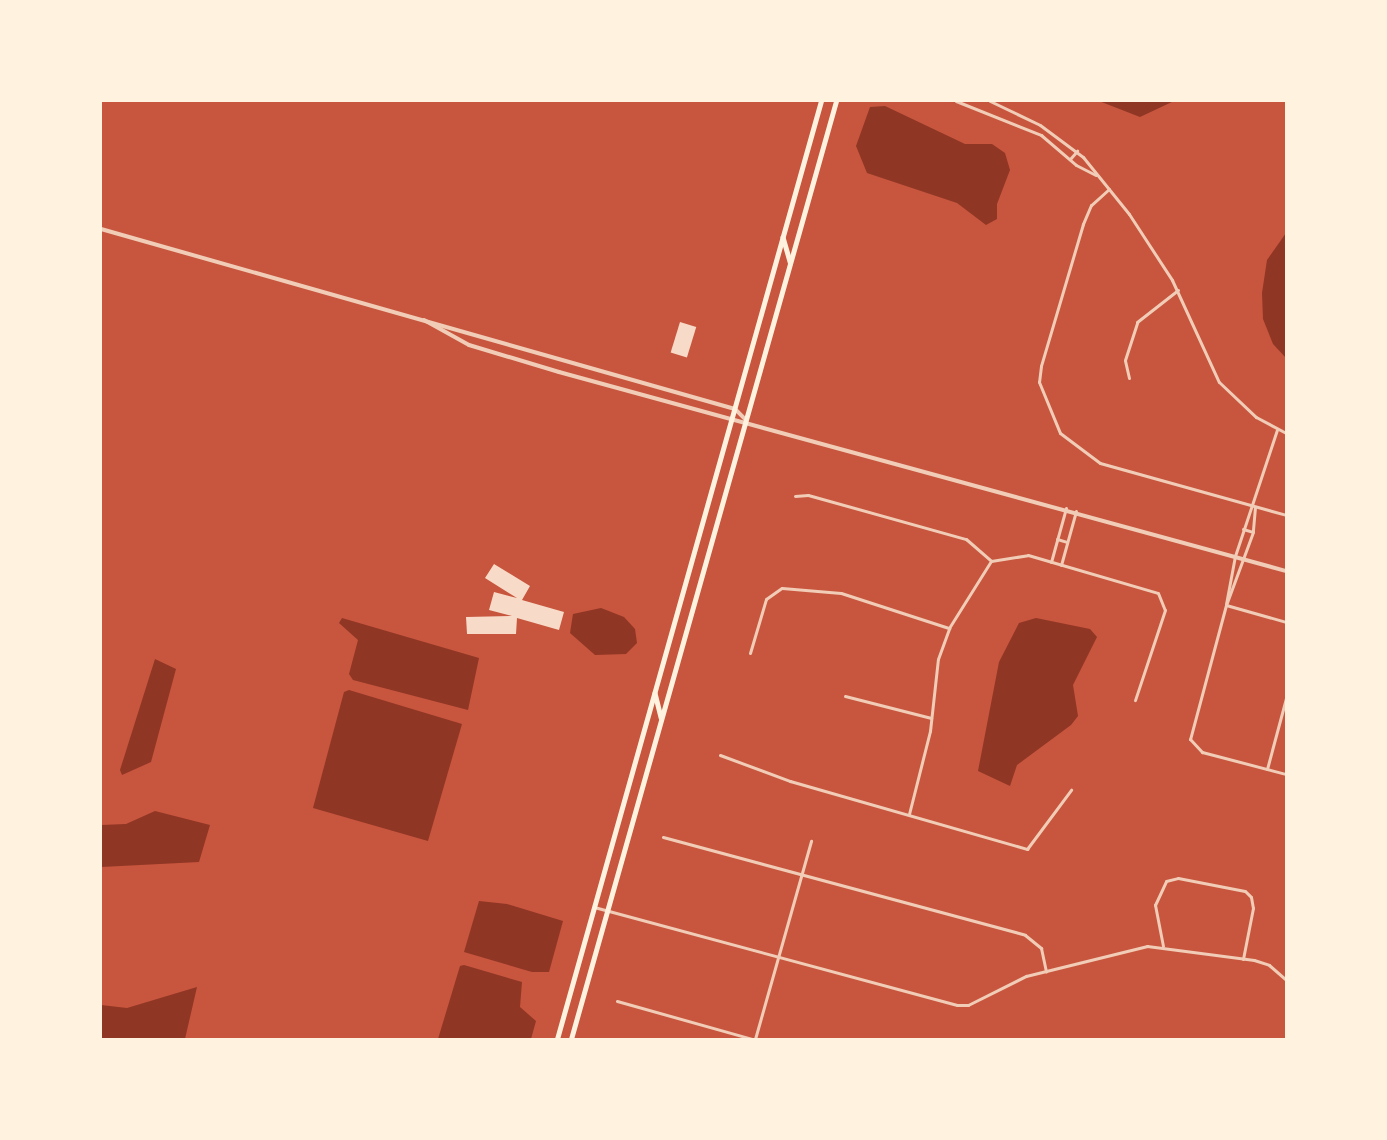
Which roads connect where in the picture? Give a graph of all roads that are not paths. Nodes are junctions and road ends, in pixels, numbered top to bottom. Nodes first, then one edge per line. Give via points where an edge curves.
1 (821, 101) edge
2 (836, 101) edge
3 (956, 101) edge
4 (990, 101) edge
5 (1077, 151) junction
6 (1070, 159) junction
7 (1096, 175) junction
8 (1109, 189) junction
9 (101, 228) edge
10 (783, 237) junction
11 (790, 266) junction
12 (1178, 290) junction
13 (424, 320) junction
14 (1129, 378) dead end
15 (735, 409) junction
16 (746, 420) junction
17 (732, 421) junction
18 (1277, 430) junction
19 (1286, 432) edge
20 (795, 496) dead end
21 (1255, 507) junction
22 (1066, 508) junction
23 (1076, 511) junction
24 (1286, 515) edge
25 (1243, 529) junction
26 (1253, 532) junction
27 (1057, 539) junction
28 (1067, 542) junction
29 (1235, 556) junction
30 (1244, 559) junction
31 (992, 561) junction
32 (1051, 562) junction
33 (1061, 565) junction
34 (1286, 570) edge
35 (1226, 605) junction
36 (1286, 622) edge
37 (949, 628) junction
38 (750, 653) dead end
39 (655, 693) junction
40 (845, 696) dead end
41 (1286, 698) edge
42 (1135, 700) dead end
43 (931, 718) junction
44 (662, 721) junction
45 (720, 755) dead end
46 (1267, 769) junction
47 (1286, 774) edge
48 (1071, 790) dead end
49 (909, 814) junction
50 (663, 837) dead end
51 (811, 841) dead end
52 (802, 875) junction
53 (594, 906) junction
54 (608, 910) junction
55 (1163, 946) junction
56 (778, 958) junction
57 (1243, 958) junction
58 (1046, 971) junction
59 (1286, 980) edge
60 (617, 1001) dead end
61 (557, 1039) edge
62 (571, 1039) edge
63 (754, 1039) edge

1 - 10 main road
2 - 11 main road
3 - 6 street via 1041,135
4 - 5 street via 1040,125
5 - 6 street
5 - 7 street
6 - 7 street
7 - 8 street
8 - 12 street
8 - 21 street via 1091,205 1082,224 1039,382 1060,433 1100,463
9 - 13 street
10 - 11 main road
10 - 15 main road
11 - 16 main road
12 - 14 street via 1137,322 1125,360
12 - 18 street via 1219,382
13 - 15 street
13 - 17 street via 469,345
15 - 16 street
15 - 17 main road
16 - 17 street
16 - 22 street
16 - 44 main road
17 - 39 main road
18 - 19 street
18 - 21 street
20 - 31 street via 808,495 966,539
21 - 24 street
21 - 25 street
21 - 26 street
22 - 23 street
22 - 27 street
23 - 28 street
23 - 29 street
25 - 26 street
25 - 29 street
26 - 30 street
27 - 28 street
27 - 32 street
28 - 33 street
29 - 30 street
29 - 35 street
30 - 34 street
30 - 35 street
31 - 32 street via 1009,555
31 - 37 street
32 - 33 street
33 - 42 street via 1158,593 1164,600 1146,674
35 - 36 street
35 - 46 street via 1190,739 1202,752
37 - 38 street via 841,593 782,588 766,599
37 - 43 street via 938,659
39 - 44 main road
39 - 53 main road
40 - 43 street
41 - 46 street
43 - 49 street
44 - 54 main road
45 - 49 street via 790,781
46 - 47 street
48 - 49 street via 1027,849
50 - 52 street
51 - 52 street
52 - 56 street
52 - 58 street via 1025,935 1041,948
53 - 54 street
53 - 61 main road
54 - 56 street
54 - 62 main road
55 - 57 street
55 - 57 street via 1155,905 1166,881 1178,878 1245,891 1251,897 1253,908
55 - 58 street via 1147,946
56 - 58 street via 957,1005 968,1005
56 - 63 street
57 - 59 street via 1269,965
60 - 63 street

